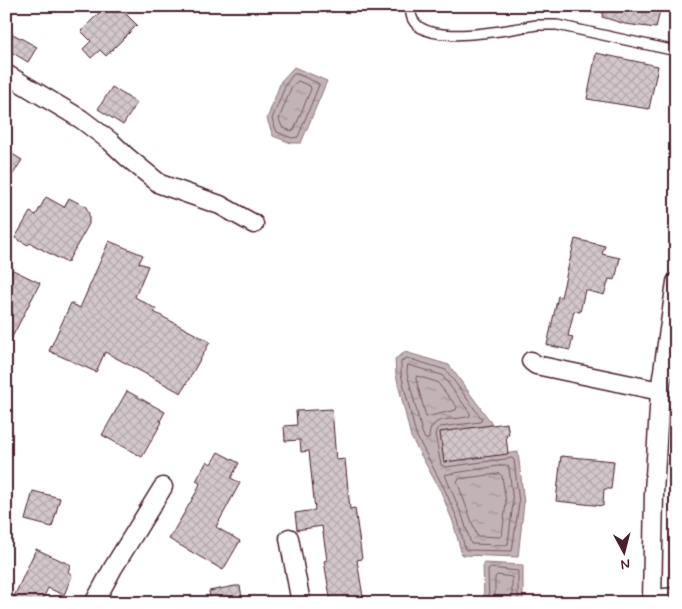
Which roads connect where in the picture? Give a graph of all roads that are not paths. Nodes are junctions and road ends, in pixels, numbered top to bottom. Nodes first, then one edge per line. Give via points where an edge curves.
1 (411, 6) edge
2 (676, 51) edge
3 (6, 74) edge
4 (254, 224) dead end
5 (676, 282) edge
6 (531, 361) dead end
7 (660, 391) junction
8 (163, 487) dead end
9 (289, 538) dead end
10 (676, 597) edge
11 (652, 601) edge
12 (94, 603) edge
13 (301, 603) edge

1 - 2 lane via 415,23 425,30 451,36 557,25
3 - 4 street via 81,119 160,184 220,205
5 - 7 street
6 - 7 street via 536,365
7 - 11 street
8 - 12 street
9 - 13 street
10 - 11 street

